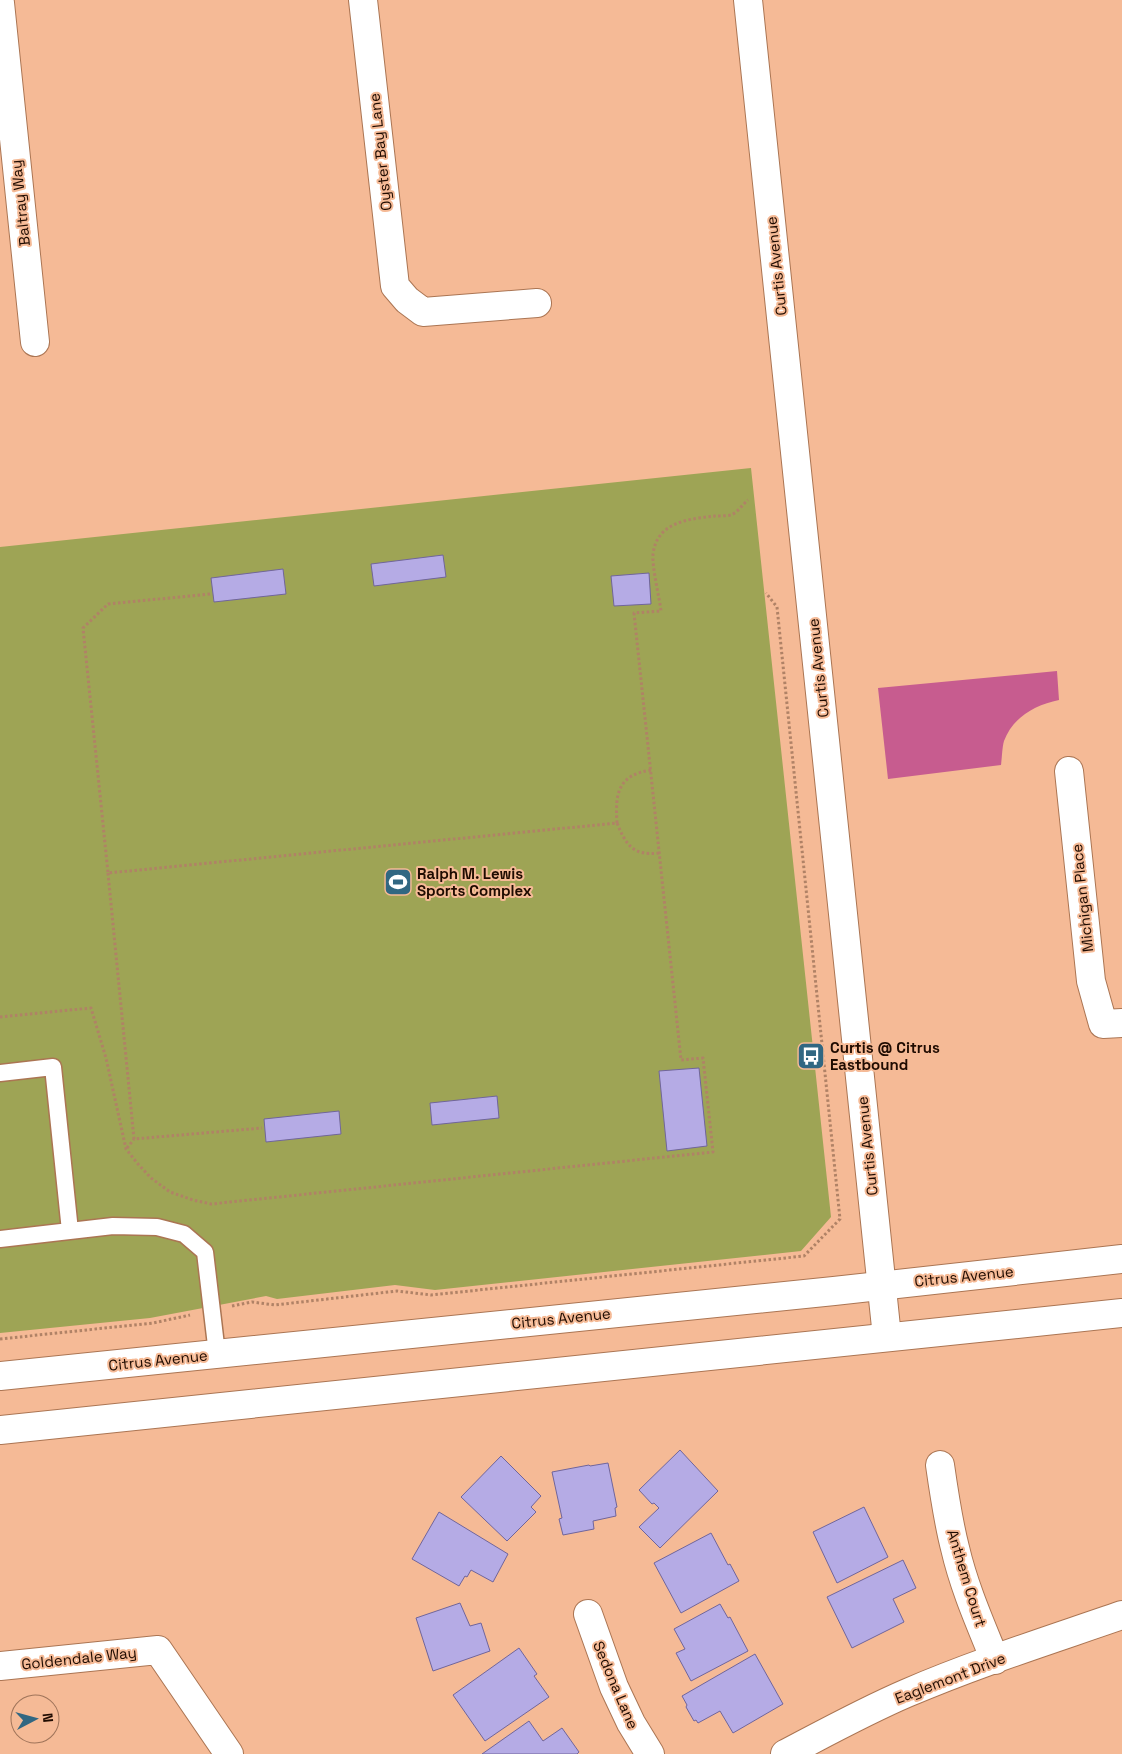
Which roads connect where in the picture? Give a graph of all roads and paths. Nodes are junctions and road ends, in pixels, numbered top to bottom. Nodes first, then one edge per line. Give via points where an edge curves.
1 (363, 0) edge
2 (748, 0) edge
3 (0, 3) edge
4 (6, 123) edge
5 (537, 303) dead end
6 (35, 342) dead end
7 (748, 500) dead end
8 (766, 593) dead end
9 (210, 594) dead end
10 (651, 770) junction
11 (1069, 771) dead end
12 (617, 823) junction
13 (659, 854) junction
14 (108, 873) junction
15 (0, 1017) edge
16 (1112, 1024) edge
17 (0, 1073) edge
18 (262, 1128) dead end
19 (134, 1139) junction
20 (126, 1149) junction
21 (70, 1231) junction
22 (0, 1239) edge
23 (1122, 1259) edge
24 (882, 1286) junction
25 (211, 1311) junction
26 (1122, 1313) edge
27 (887, 1337) junction
28 (0, 1339) edge
29 (217, 1354) junction
30 (0, 1376) edge
31 (0, 1430) edge
32 (940, 1465) dead end
33 (588, 1614) dead end
34 (1122, 1615) edge
35 (994, 1660) junction
36 (0, 1666) edge
37 (229, 1754) edge
38 (650, 1754) edge
39 (784, 1754) edge

1 - 5 street, Oyster Bay Lane via 395,286 406,300 423,312
2 - 24 street, Curtis Avenue
3 - 4 street, Baltray Way
4 - 6 street, Baltray Way
7 - 10 path via 732,515 676,523 666,528 655,546 653,556 661,610 634,613
8 - 25 path via 777,607 840,1219 804,1256 432,1295 397,1291 275,1305 252,1302
9 - 14 path via 108,604 83,628
10 - 12 path via 631,775 620,787
10 - 13 path
11 - 16 street, Michigan Place via 1091,981
12 - 13 path via 628,845 644,854
12 - 14 path
13 - 20 path via 681,1060 703,1058 713,1152 211,1204 170,1192 151,1178
14 - 19 path
15 - 20 path via 91,1008 106,1058
17 - 21 lane via 54,1067
18 - 19 path
19 - 20 path
21 - 22 lane
21 - 25 lane via 113,1226 158,1227 184,1234 205,1252
23 - 24 street, Citrus Avenue
24 - 27 street, Curtis Avenue
24 - 29 street, Citrus Avenue
25 - 28 path via 153,1323
25 - 29 lane
26 - 27 street
27 - 31 street
29 - 30 street, Citrus Avenue
32 - 35 street, Anthem Court via 955,1549
33 - 38 street, Sedona Lane via 614,1687 630,1723
34 - 35 street, Eaglemont Drive
35 - 39 street, Eaglemont Drive via 867,1711
36 - 37 street, Goldendale Way via 158,1650

